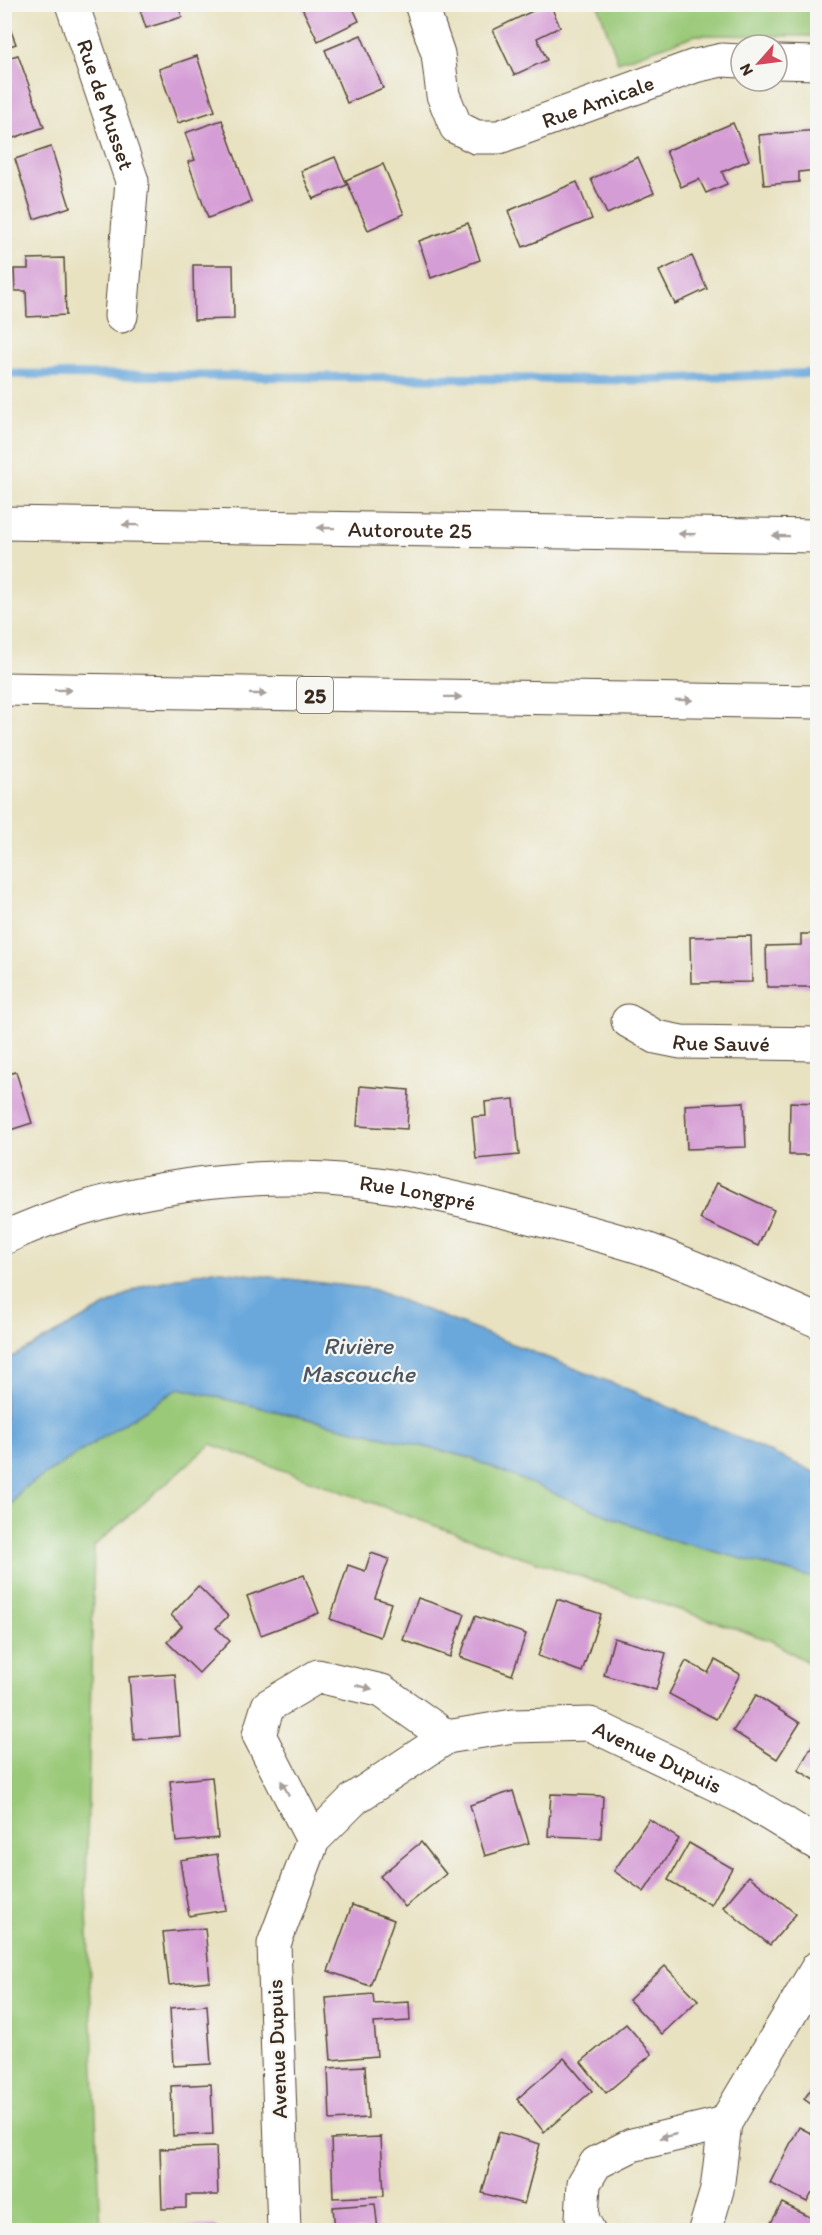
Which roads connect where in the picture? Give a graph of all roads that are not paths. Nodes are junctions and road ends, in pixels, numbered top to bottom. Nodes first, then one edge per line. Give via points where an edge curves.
1 (72, 4) edge
2 (421, 4) edge
3 (729, 60) edge
4 (789, 62) edge
5 (818, 63) edge
6 (121, 315) dead end
7 (4, 523) edge
8 (818, 536) edge
9 (4, 689) edge
10 (818, 702) edge
11 (628, 1021) dead end
12 (818, 1044) edge
13 (4, 1238) edge
14 (818, 1321) edge
15 (447, 1737) junction
16 (313, 1840) junction
17 (818, 1844) edge
18 (818, 1967) edge
19 (725, 2123) junction
20 (284, 2230) edge
21 (588, 2230) edge
22 (705, 2230) edge

1 - 6 main road, Rue de Musset via 132,182
2 - 3 main road, Rue Amicale via 438,54 443,95 456,127 476,137 499,137 695,66
4 - 5 main road
8 -> 7 main road, Autoroute 25
9 -> 10 main road, 25
11 - 12 main road, Rue Sauvé via 649,1034 674,1041
13 - 14 main road, Rue Longpré via 85,1209 168,1189 253,1179 340,1180 425,1192 616,1239
15 - 16 main road, Avenue Dupuis via 355,1798
16 -> 15 main road via 259,1735 268,1706 318,1676 382,1691
15 - 17 main road, Avenue Dupuis via 513,1726 590,1724 740,1796
16 - 20 main road, Avenue Dupuis via 274,1944
18 - 19 main road
19 -> 21 main road via 632,2145 596,2163 584,2183 582,2218
19 - 22 main road via 717,2190

